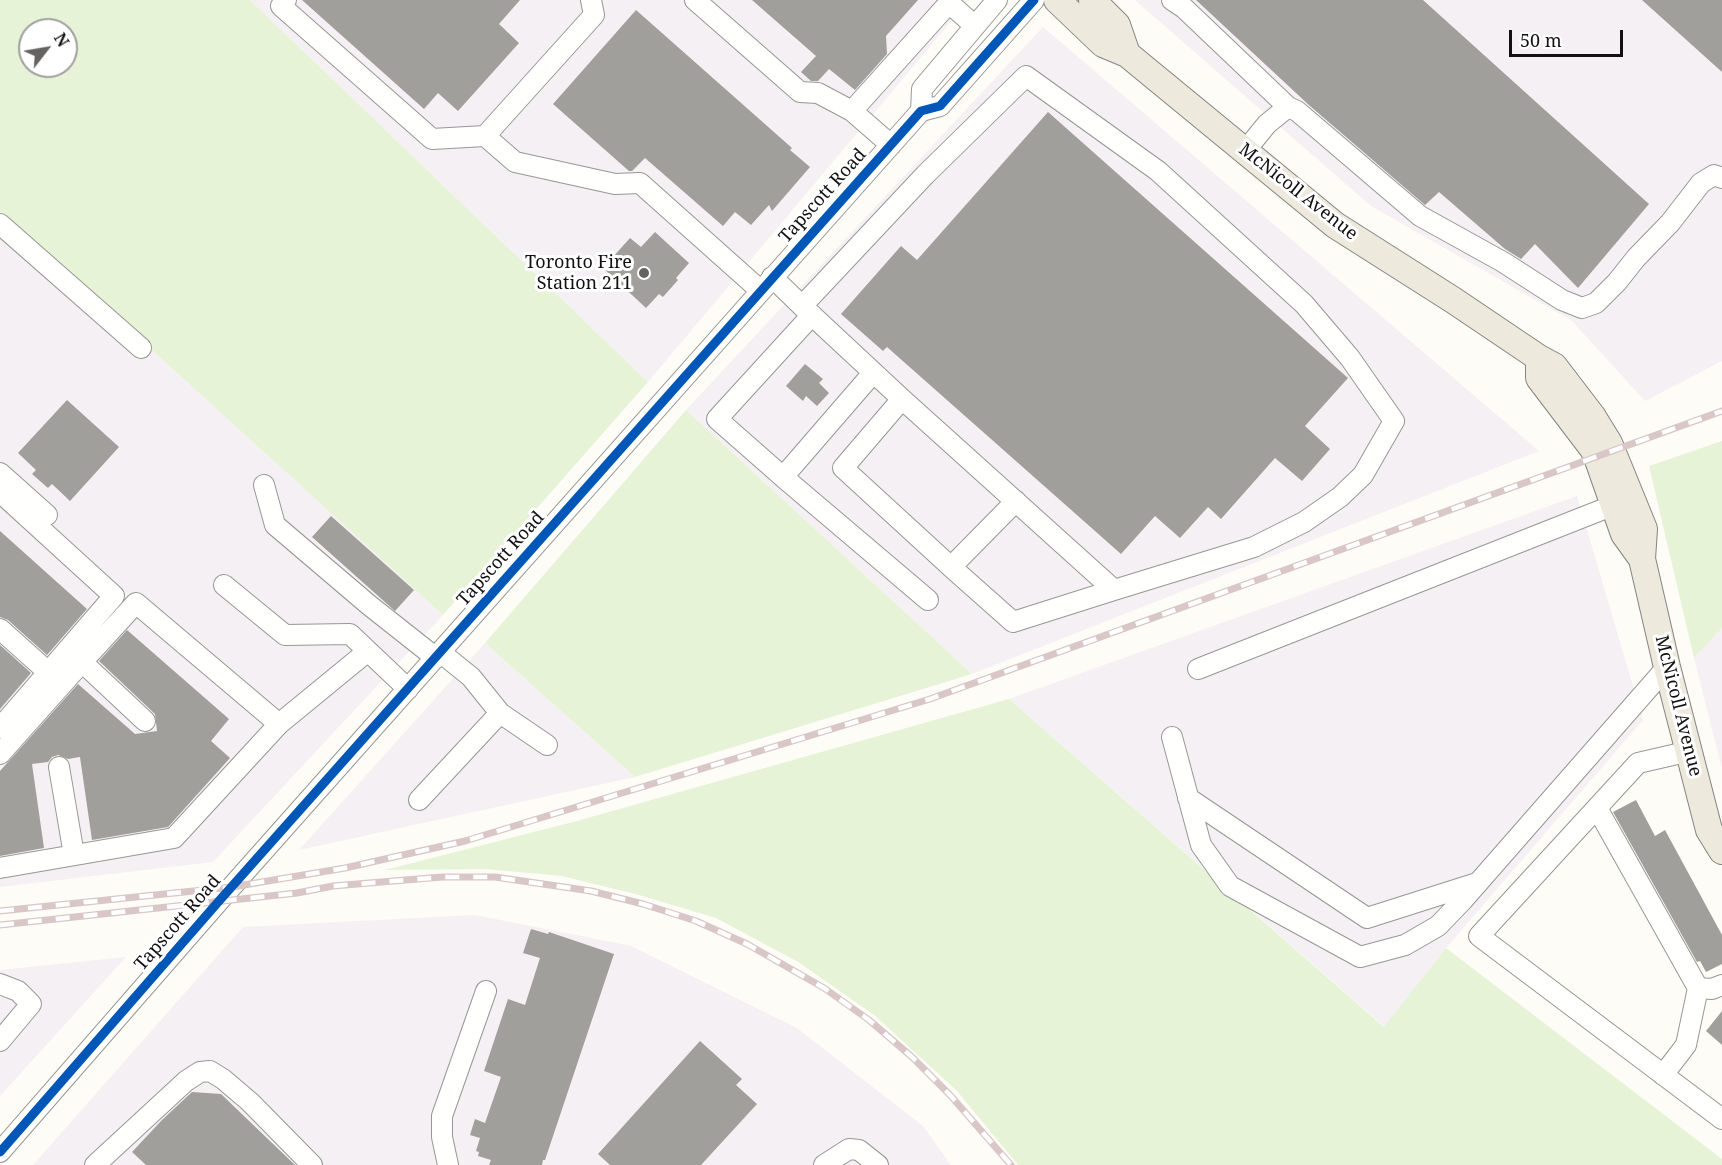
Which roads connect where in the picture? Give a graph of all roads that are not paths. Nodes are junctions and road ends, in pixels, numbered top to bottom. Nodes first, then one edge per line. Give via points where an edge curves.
1 (286, 0) edge
2 (591, 0) edge
3 (695, 0) edge
4 (997, 0) edge
5 (1034, 0) edge
6 (1057, 0) edge
7 (1092, 0) edge
8 (1172, 0) edge
9 (975, 26) junction
10 (1127, 54) junction
11 (1288, 107) junction
12 (852, 111) junction
13 (921, 111) junction
14 (485, 136) junction
15 (891, 145) junction
16 (1245, 151) junction
17 (1722, 178) edge
18 (0, 224) edge
19 (767, 284) junction
20 (807, 310) junction
21 (141, 348) dead end
22 (1539, 358) junction
23 (873, 373) junction
24 (902, 399) junction
25 (0, 473) edge
26 (783, 477) junction
27 (264, 485) dead end
28 (0, 492) edge
29 (1016, 501) junction
30 (1614, 505) junction
31 (46, 515) dead end
32 (1642, 559) junction
33 (951, 567) junction
34 (224, 585) dead end
35 (1114, 590) junction
36 (928, 600) dead end
37 (0, 629) edge
38 (368, 651) junction
39 (438, 655) junction
40 (82, 662) junction
41 (1667, 666) junction
42 (1198, 669) dead end
43 (48, 672) junction
44 (408, 689) junction
45 (500, 713) junction
46 (145, 721) dead end
47 (279, 724) junction
48 (0, 728) edge
49 (1172, 737) dead end
50 (547, 746) dead end
51 (1690, 751) junction
52 (0, 754) edge
53 (59, 767) dead end
54 (1188, 798) junction
55 (418, 800) dead end
56 (1597, 808) junction
57 (1722, 851) edge
58 (74, 855) junction
59 (0, 868) edge
60 (1479, 882) junction
61 (2, 984) edge
62 (1722, 985) edge
63 (1698, 988) junction
64 (486, 991) dead end
65 (0, 1041) edge
66 (1664, 1075) junction
67 (1722, 1119) edge
68 (0, 1152) edge
69 (95, 1165) edge
70 (312, 1165) edge
71 (448, 1165) edge
72 (824, 1165) edge
73 (878, 1165) edge

1 - 14 street via 281,6 432,139
2 - 14 street via 594,15
3 - 12 street via 800,92 818,93
4 - 9 street, Tapscott Road
5 - 13 street, Tapscott Road via 940,106
6 - 10 main road, McNicoll Avenue via 1103,44
7 - 10 main road via 1117,25
8 - 11 street
9 - 12 street via 949,3
9 - 13 street, Tapscott Road via 922,89
10 - 16 main road, McNicoll Avenue
11 - 16 street via 1267,124
11 - 17 street via 1298,111 1420,216 1582,308 1596,303 1617,282 1701,183 1714,175
12 - 15 street
13 - 15 street, Tapscott Road
14 - 19 street via 515,162 615,184 640,183
15 - 19 street, Tapscott Road
16 - 22 main road, McNicoll Avenue via 1335,225
18 - 21 street
19 - 20 street
19 - 39 street, Tapscott Road
20 - 23 street
20 - 26 street via 717,419
20 - 35 street via 894,207 1026,76 1158,171 1304,304 1350,358 1394,421 1364,475 1304,522 1254,548
22 - 30 main road, McNicoll Avenue via 1539,378 1598,457
22 - 32 main road, McNicoll Avenue via 1554,366 1614,451 1644,529
23 - 24 street
23 - 26 street
24 - 29 street
24 - 33 street via 843,468
25 - 31 street
26 - 36 street
27 - 39 street via 275,525 369,605
28 - 43 street via 114,596
29 - 33 street
29 - 35 street
30 - 32 main road, McNicoll Avenue via 1624,534
30 - 42 street
32 - 41 main road, McNicoll Avenue
33 - 35 street via 1013,622
34 - 38 street via 285,635 350,634
37 - 43 street
38 - 44 street
38 - 47 street
39 - 44 street, Tapscott Road
39 - 45 street via 471,677
40 - 46 street
40 - 47 street via 136,603
40 - 52 street
41 - 51 main road, McNicoll Avenue
41 - 60 street
43 - 48 street
44 - 68 street, Tapscott Road
45 - 50 street
45 - 55 street
47 - 58 street via 174,838
49 - 54 street
51 - 56 street via 1638,763
51 - 57 main road, McNicoll Avenue via 1709,830
53 - 58 street
54 - 60 street via 1366,918
54 - 60 street via 1201,845 1230,886 1360,957 1405,945 1438,926
56 - 63 street
56 - 66 street via 1479,936
58 - 59 street
61 - 65 street via 18,991 31,1004
62 - 63 street
63 - 66 street via 1686,1045
64 - 71 street via 441,1116
66 - 67 street
69 - 70 street via 186,1081 210,1071 250,1102
72 - 73 street via 849,1149 860,1150

